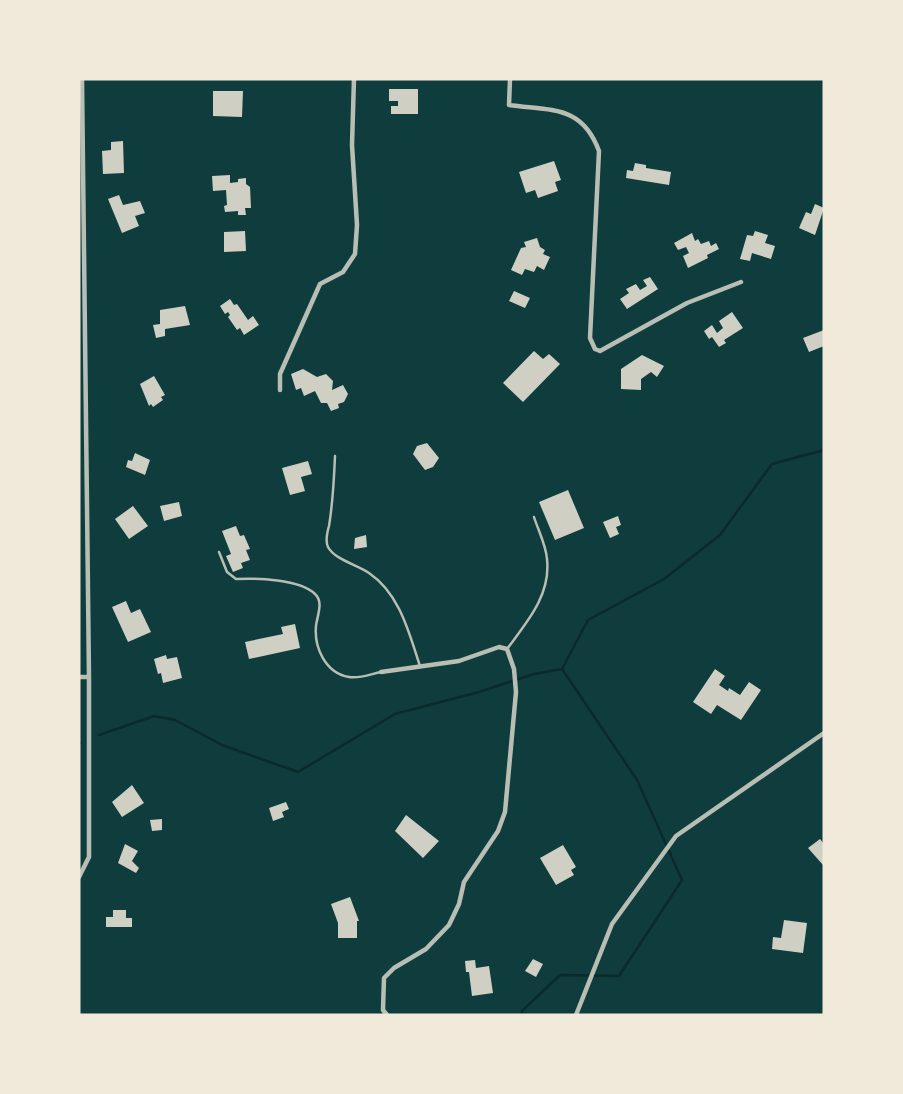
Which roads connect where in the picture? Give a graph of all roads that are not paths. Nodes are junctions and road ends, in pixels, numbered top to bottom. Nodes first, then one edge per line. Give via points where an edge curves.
1 (82, 79) edge
2 (354, 79) edge
3 (510, 79) edge
4 (741, 282) dead end
5 (280, 390) dead end
6 (335, 456) dead end
7 (534, 517) dead end
8 (219, 552) dead end
9 (507, 649) junction
10 (419, 666) junction
11 (381, 672) joint
12 (79, 677) edge
13 (89, 677) junction
14 (824, 733) edge
15 (79, 877) edge
16 (387, 1015) edge
17 (576, 1015) edge

1 - 13 street
2 - 5 street via 355,254 343,272 320,284 309,303 280,374
3 - 4 street via 509,105 572,114 585,124 599,151 590,338 595,349 600,351 687,303
6 - 10 lane via 335,495 326,540 329,549 369,573 390,593
7 - 9 lane via 547,560 545,586 536,610
8 - 11 lane via 227,572 236,579 267,578 317,596 317,643 331,667 348,677
9 - 10 street
9 - 16 street via 516,692 505,812 487,850 464,882 449,925 426,949 384,978 383,1010
10 - 11 street
12 - 13 street
13 - 15 street via 89,857
14 - 17 street via 676,836 612,924

